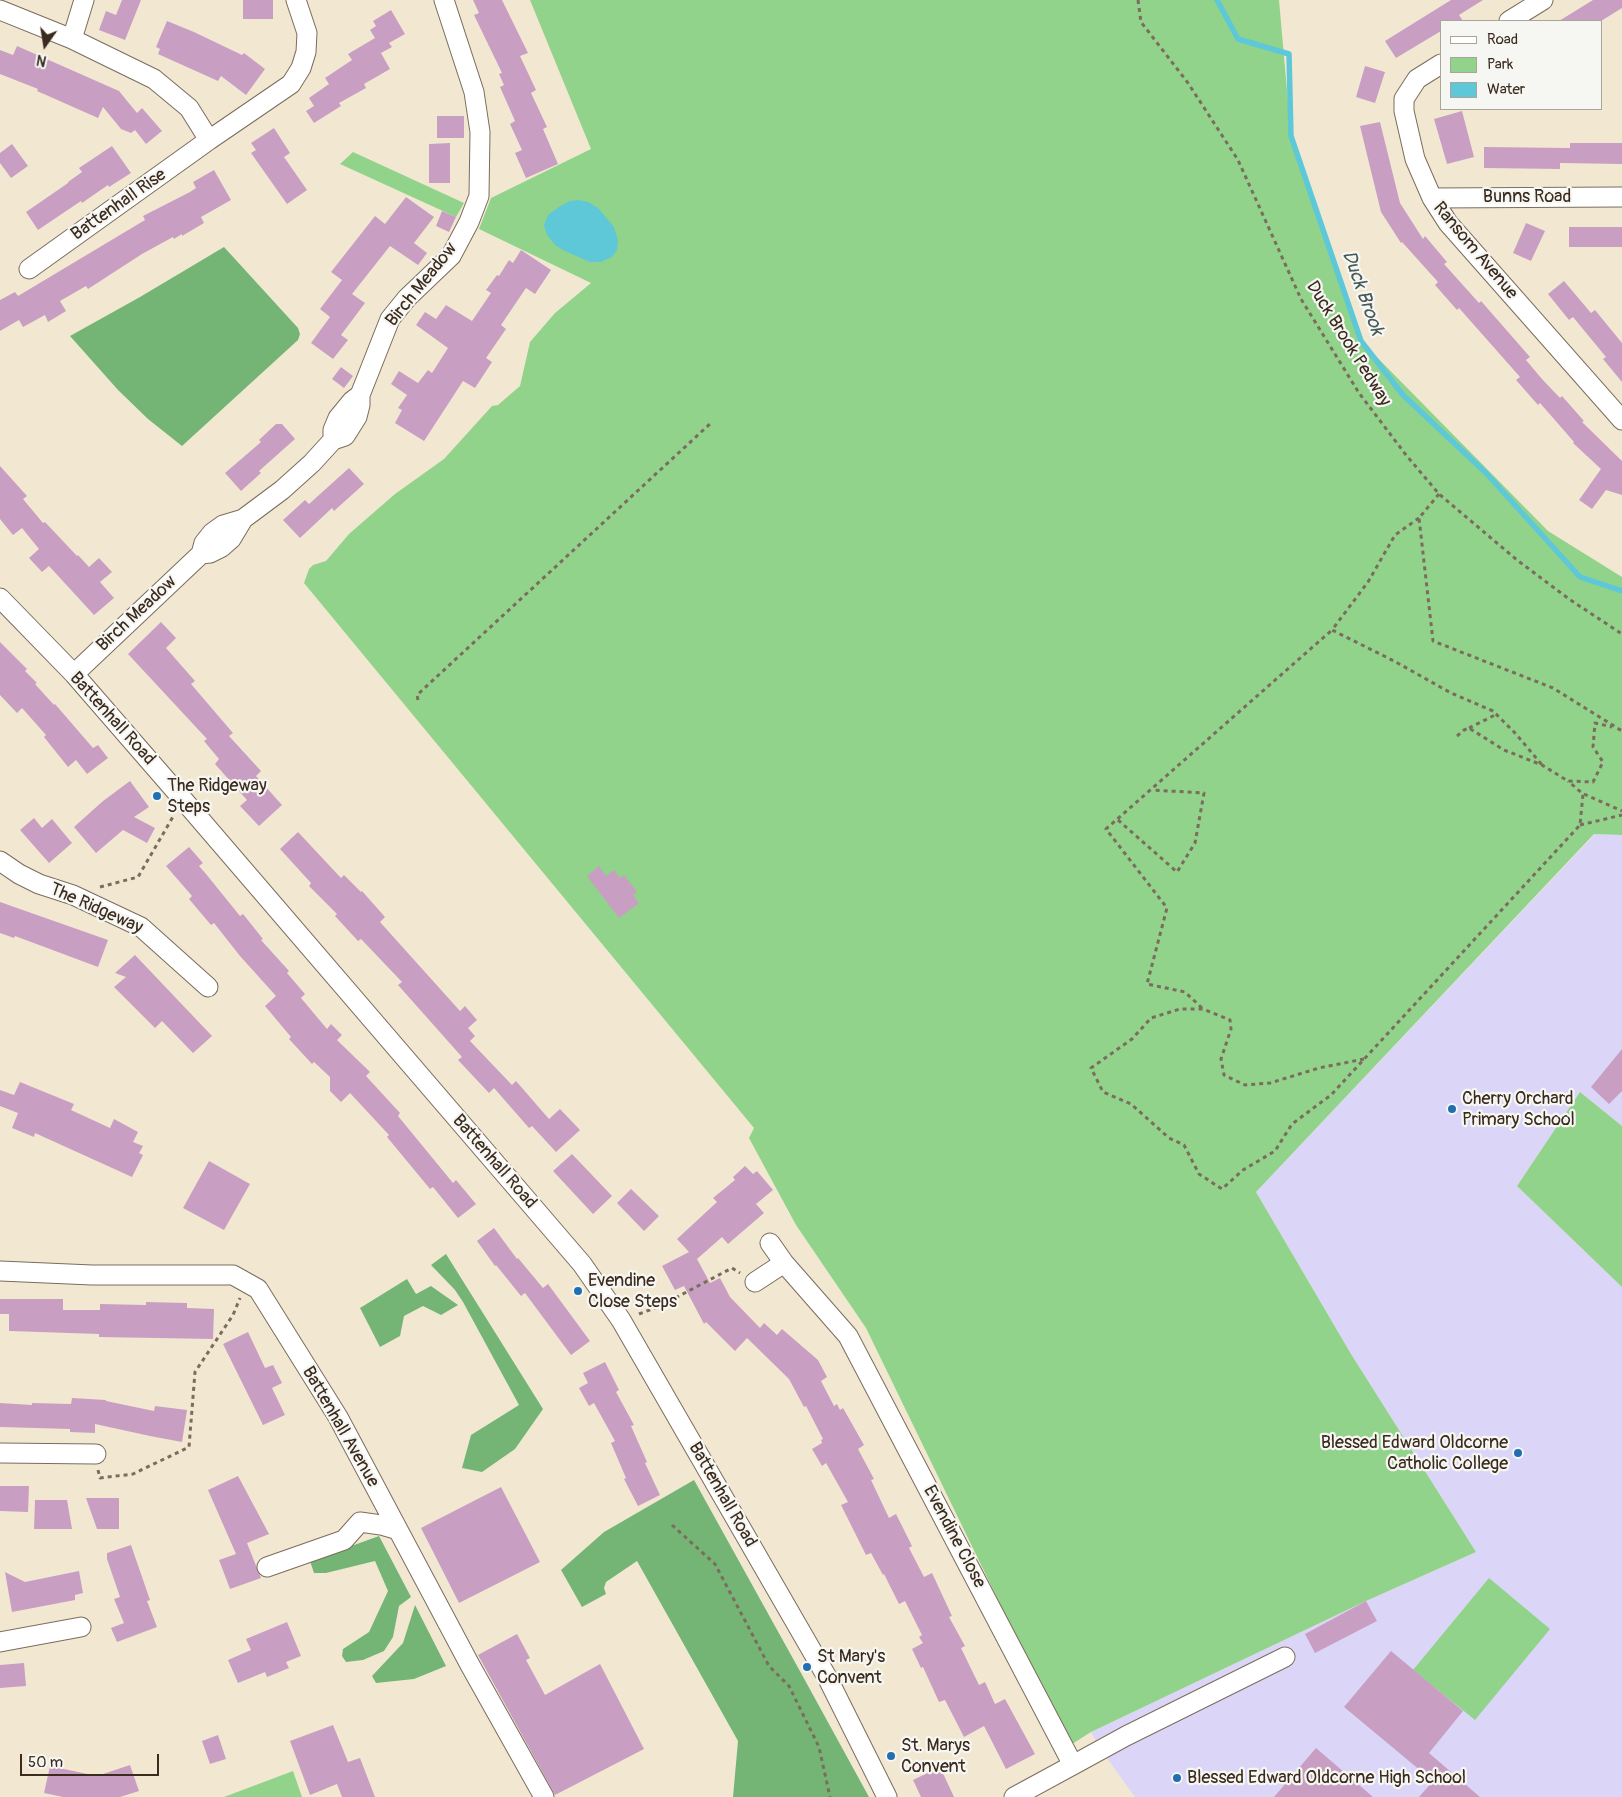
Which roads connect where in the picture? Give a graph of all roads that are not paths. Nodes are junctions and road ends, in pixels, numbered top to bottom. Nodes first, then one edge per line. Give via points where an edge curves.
1 (84, 0) edge
2 (296, 0) edge
3 (444, 0) edge
4 (1543, 0) edge
5 (0, 10) edge
6 (1511, 20) edge
7 (72, 39) junction
8 (1440, 65) edge
9 (209, 140) junction
10 (1622, 197) edge
11 (1432, 198) junction
12 (29, 269) dead end
13 (1622, 420) edge
14 (0, 598) edge
15 (74, 674) junction
16 (0, 861) edge
17 (208, 987) dead end
18 (770, 1243) dead end
19 (784, 1262) junction
20 (0, 1272) edge
21 (755, 1282) road end
22 (0, 1453) edge
23 (96, 1454) road end
24 (398, 1530) junction
25 (267, 1567) dead end
26 (82, 1627) dead end
27 (0, 1642) edge
28 (1285, 1657) dead end
29 (1074, 1765) junction
30 (544, 1797) edge
31 (888, 1797) edge
32 (1014, 1797) edge

1 - 7 street
2 - 9 street, Battenhall Rise via 306,33 306,52 301,68 291,84
3 - 15 street, Birch Meadow via 474,92 480,132 479,196 451,256 390,319 360,395 338,418 333,440 282,490 242,519 223,525 212,533 201,554
4 - 6 street
5 - 7 street
7 - 9 street via 154,80 189,108
8 - 11 street, Ransom Avenue via 1416,79 1404,99 1415,159
9 - 12 street, Battenhall Rise
10 - 11 street, Bunns Road
11 - 13 street, Ransom Avenue via 1448,223
14 - 15 street, Battenhall Road
15 - 31 street, Battenhall Road via 582,1264 621,1320 826,1677
16 - 17 street, The Ridgeway via 39,884 73,895 141,926
18 - 19 street, Evendine Close
19 - 21 street
19 - 29 street, Evendine Close via 848,1336
20 - 24 street, Battenhall Avenue via 233,1275 258,1289 338,1417
22 - 23 street
24 - 25 street via 360,1522 344,1540
24 - 30 street, Battenhall Avenue
26 - 27 street
28 - 29 street
29 - 32 street

